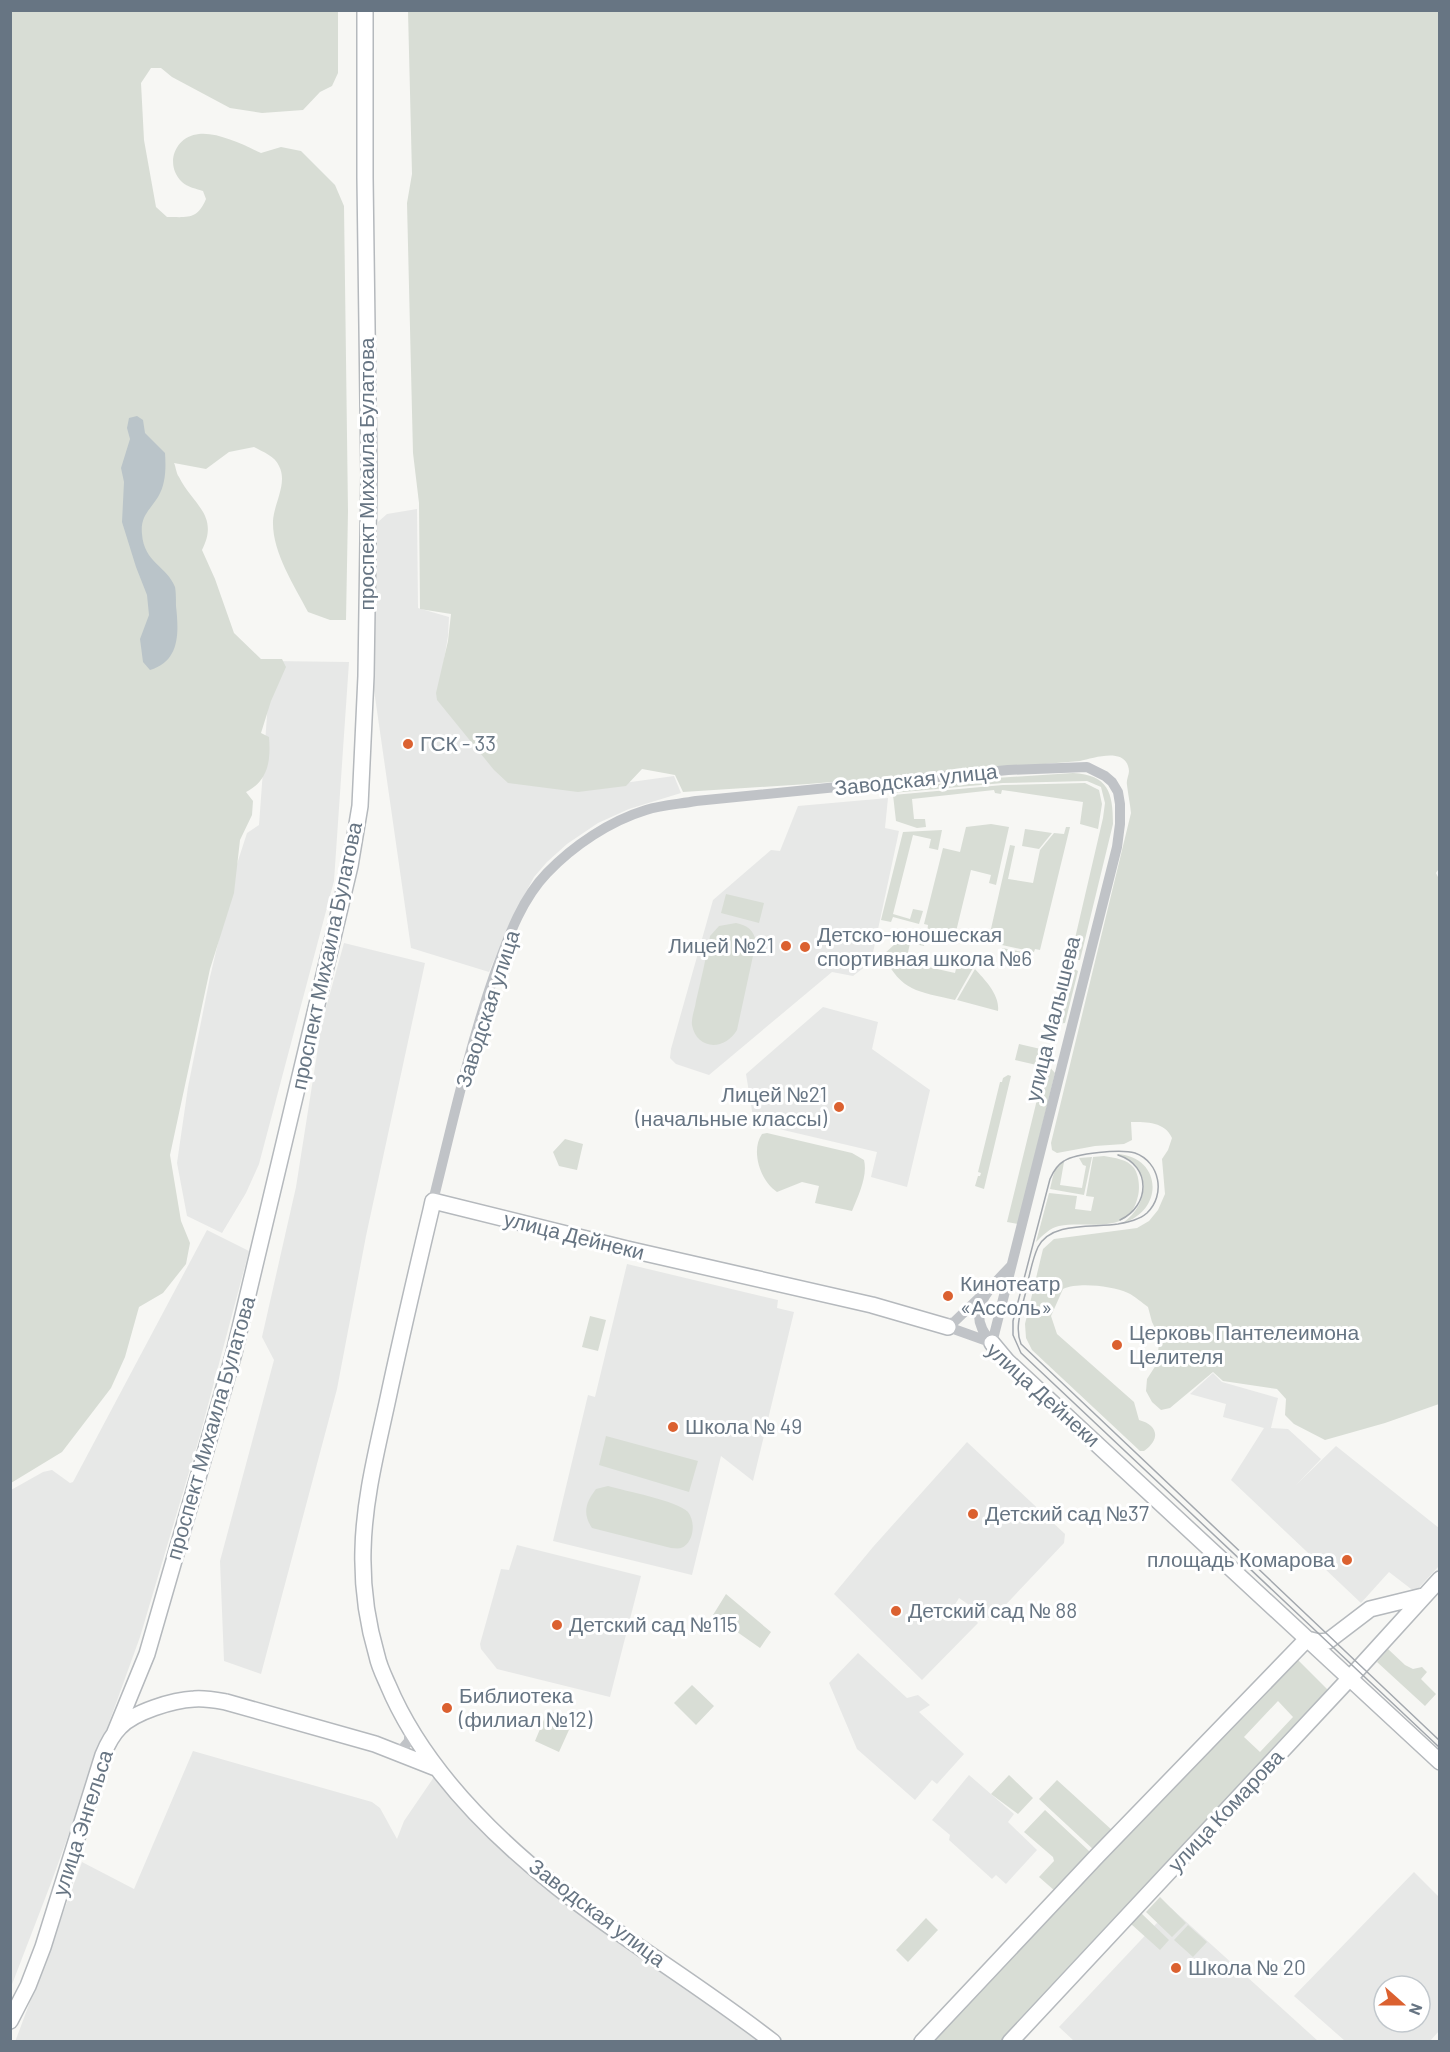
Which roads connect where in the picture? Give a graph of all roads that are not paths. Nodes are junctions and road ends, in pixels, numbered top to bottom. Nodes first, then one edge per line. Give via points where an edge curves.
1 (365, 10) edge
2 (1112, 782) joint
3 (433, 1201) junction
4 (1011, 1266) junction
5 (990, 1288) junction
6 (945, 1326) junction
7 (992, 1343) junction
8 (1440, 1579) edge
9 (1423, 1596) junction
10 (1365, 1612) junction
11 (1398, 1624) junction
12 (1349, 1625) junction
13 (1307, 1639) junction
14 (1332, 1662) junction
15 (1349, 1679) junction
16 (409, 1727) junction
17 (115, 1732) junction
18 (394, 1751) junction
19 (1440, 1762) edge
20 (436, 1768) junction
21 (10, 2021) edge
22 (773, 2042) edge
23 (922, 2042) edge
24 (1010, 2042) edge

1 - 17 street, проспект Михаила Булатова via 369,475 360,806 350,866 234,1353 147,1654
2 - 3 street, Заводская улица via 1088,767 1074,766 741,797 647,809 594,835 548,873 531,893 513,927 480,1018
2 - 4 street, улица Малышева via 1120,804 1117,847
3 - 6 street, улица Дейнеки via 872,1305
3 - 16 street, Заводская улица via 374,1465 362,1552 367,1610 377,1659
4 - 5 street, улица Малышева
4 - 7 street, улица Малышева
5 - 6 street
5 - 7 street, улица Малышева via 982,1298 979,1322
6 - 7 street, улица Дейнеки
7 - 13 street, улица Дейнеки
8 - 9 street, улица Комарова
9 - 10 street
9 - 11 street, улица Комарова
10 - 11 street via 1391,1609 1398,1614
10 - 12 street
11 - 15 street, улица Комарова
12 - 13 street via 1326,1642
12 - 14 street via 1335,1641
13 - 14 street, улица Дейнеки
13 - 23 street
14 - 15 street, улица Дейнеки
15 - 19 street, улица Дейнеки
15 - 24 street, улица Комарова
16 - 18 street via 409,1741
16 - 20 street, Заводская улица
17 - 18 street, улица Энгельса via 136,1716 162,1706 208,1699
17 - 21 street, улица Энгельса via 103,1755 44,1947
18 - 20 street, Заводская улица
20 - 22 street, Заводская улица via 482,1820 555,1885

